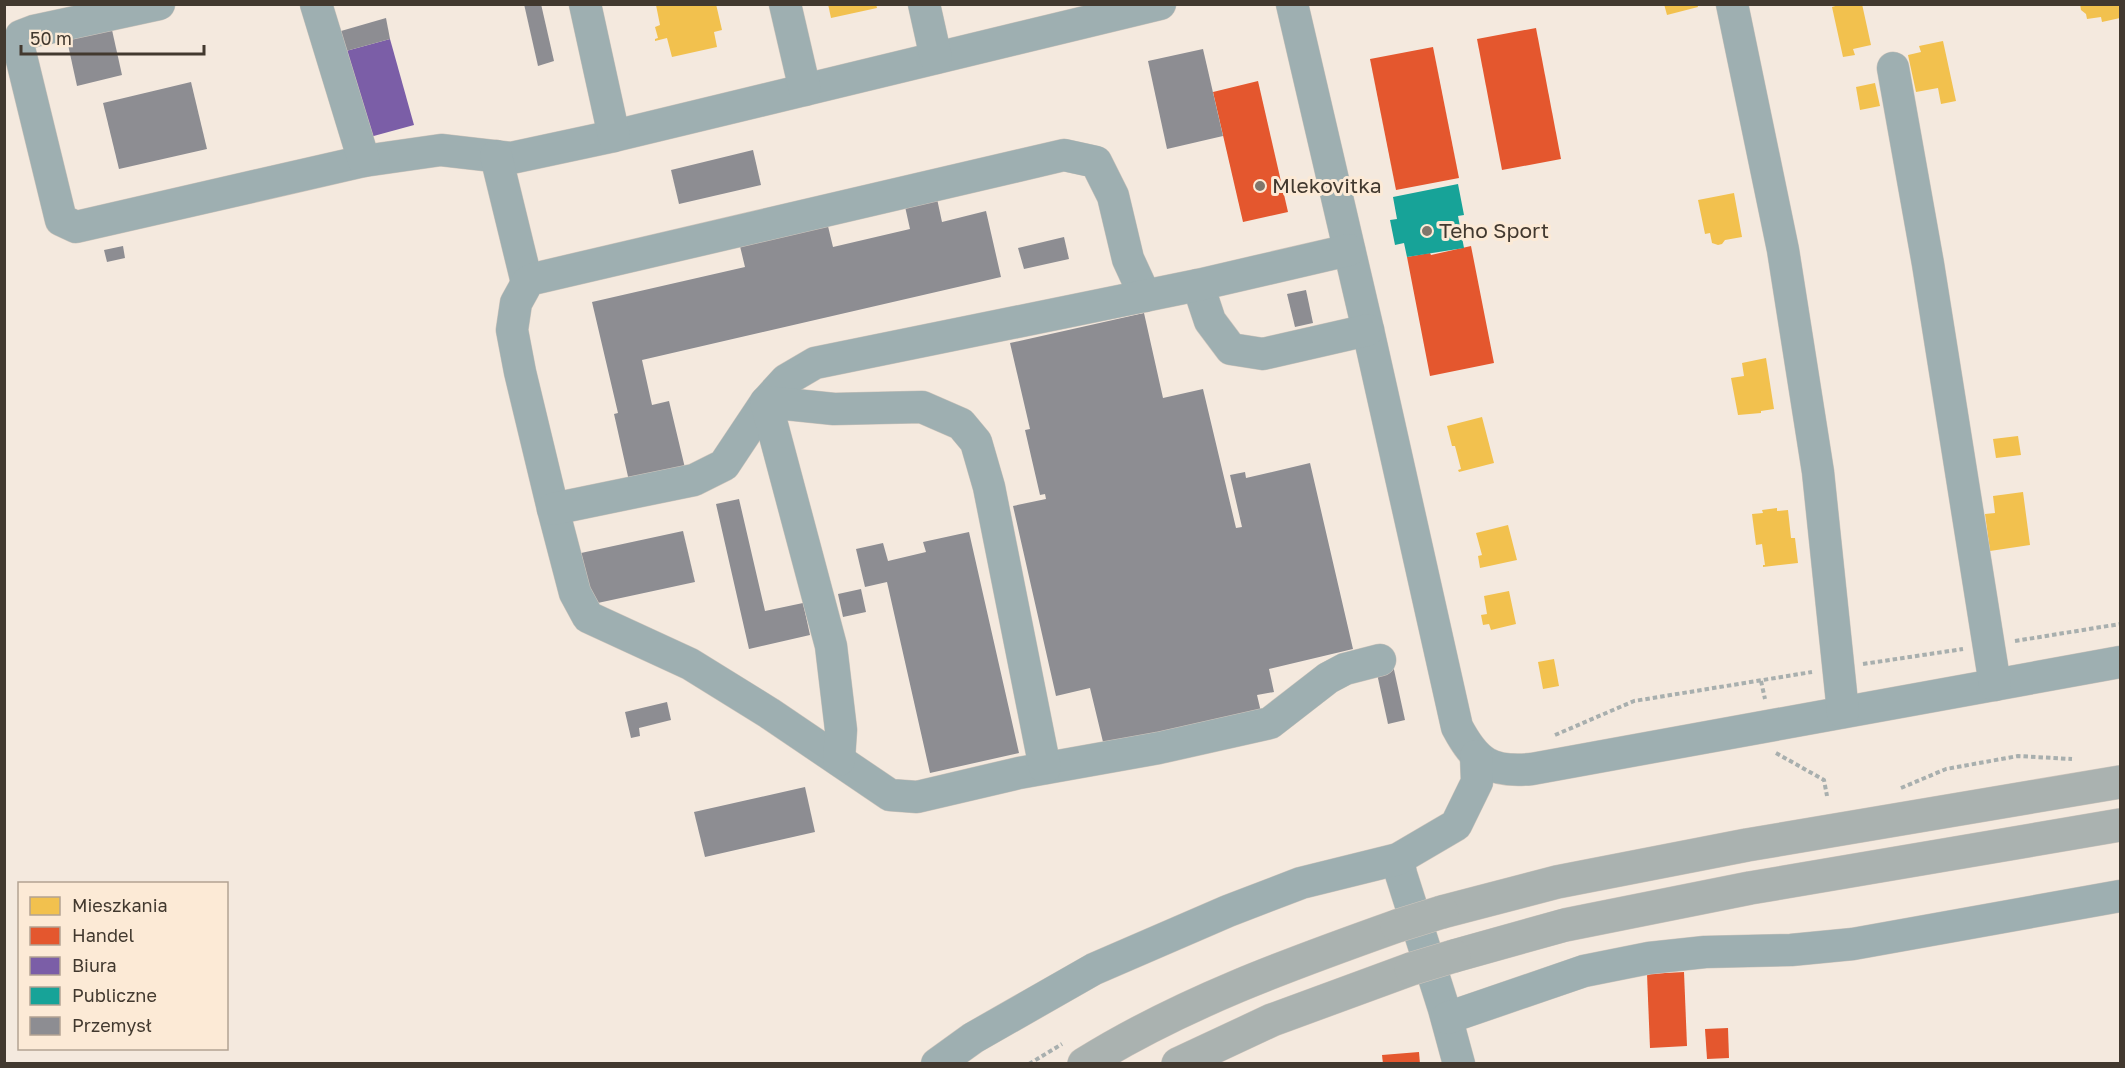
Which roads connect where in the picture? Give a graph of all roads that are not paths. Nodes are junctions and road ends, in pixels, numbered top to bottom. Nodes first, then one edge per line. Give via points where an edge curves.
1 (159, 4) edge
2 (316, 4) edge
3 (585, 4) edge
4 (785, 4) edge
5 (924, 4) edge
6 (1160, 4) edge
7 (1292, 4) edge
8 (1732, 4) edge
9 (1109, 10) edge
10 (936, 58) junction
11 (1893, 68) dead end
12 (805, 90) junction
13 (614, 136) junction
14 (496, 156) junction
15 (364, 161) junction
16 (1349, 250) junction
17 (527, 283) junction
18 (1198, 285) junction
19 (1145, 296) junction
20 (1368, 330) junction
21 (766, 402) junction
22 (553, 509) junction
23 (1380, 660) dead end
24 (2121, 662) edge
25 (1995, 685) junction
26 (1843, 712) junction
27 (1476, 756) junction
28 (838, 760) junction
29 (1045, 768) junction
30 (2121, 782) edge
31 (2121, 825) edge
32 (1398, 859) junction
33 (2121, 896) edge
34 (1447, 1018) junction
35 (937, 1064) edge
36 (1084, 1064) edge
37 (1178, 1064) edge
38 (1459, 1064) edge

1 - 15 street via 21,36 18,44 61,220 76,227
2 - 15 street
3 - 13 street
4 - 12 street
5 - 10 street
6 - 9 street
7 - 16 street
8 - 26 street via 1783,250 1818,472
9 - 10 street
10 - 12 street
11 - 25 street
12 - 13 street
13 - 14 street via 512,158
14 - 15 street via 441,150
14 - 17 street
16 - 18 street
16 - 20 street
17 - 19 street via 1064,155 1096,162 1113,196 1128,259
17 - 22 street via 516,303 513,330
18 - 19 street
18 - 20 street via 1210,321 1231,350 1263,354
19 - 21 street via 815,363 786,380
20 - 27 street via 1457,727
21 - 22 street via 724,465 694,480
21 - 28 street via 831,646 841,730
21 - 29 street via 834,409 922,407 961,424 976,442 989,487
22 - 28 street via 575,593 588,617 690,664
23 - 29 street via 1328,678 1270,723
24 - 25 street
25 - 26 street
26 - 27 street via 1532,769 1502,770
27 - 32 street via 1477,782 1455,825
28 - 29 street via 890,795 917,797
30 - 36 main road, bridge via 1747,845 1557,882 1442,912 1276,969 1181,1012
31 - 37 main road, bridge via 1727,893 1565,926 1411,969 1272,1020
32 - 34 street
32 - 35 street via 1301,883 1094,969 973,1038
33 - 34 street via 1853,944 1649,958 1584,971
34 - 38 street

